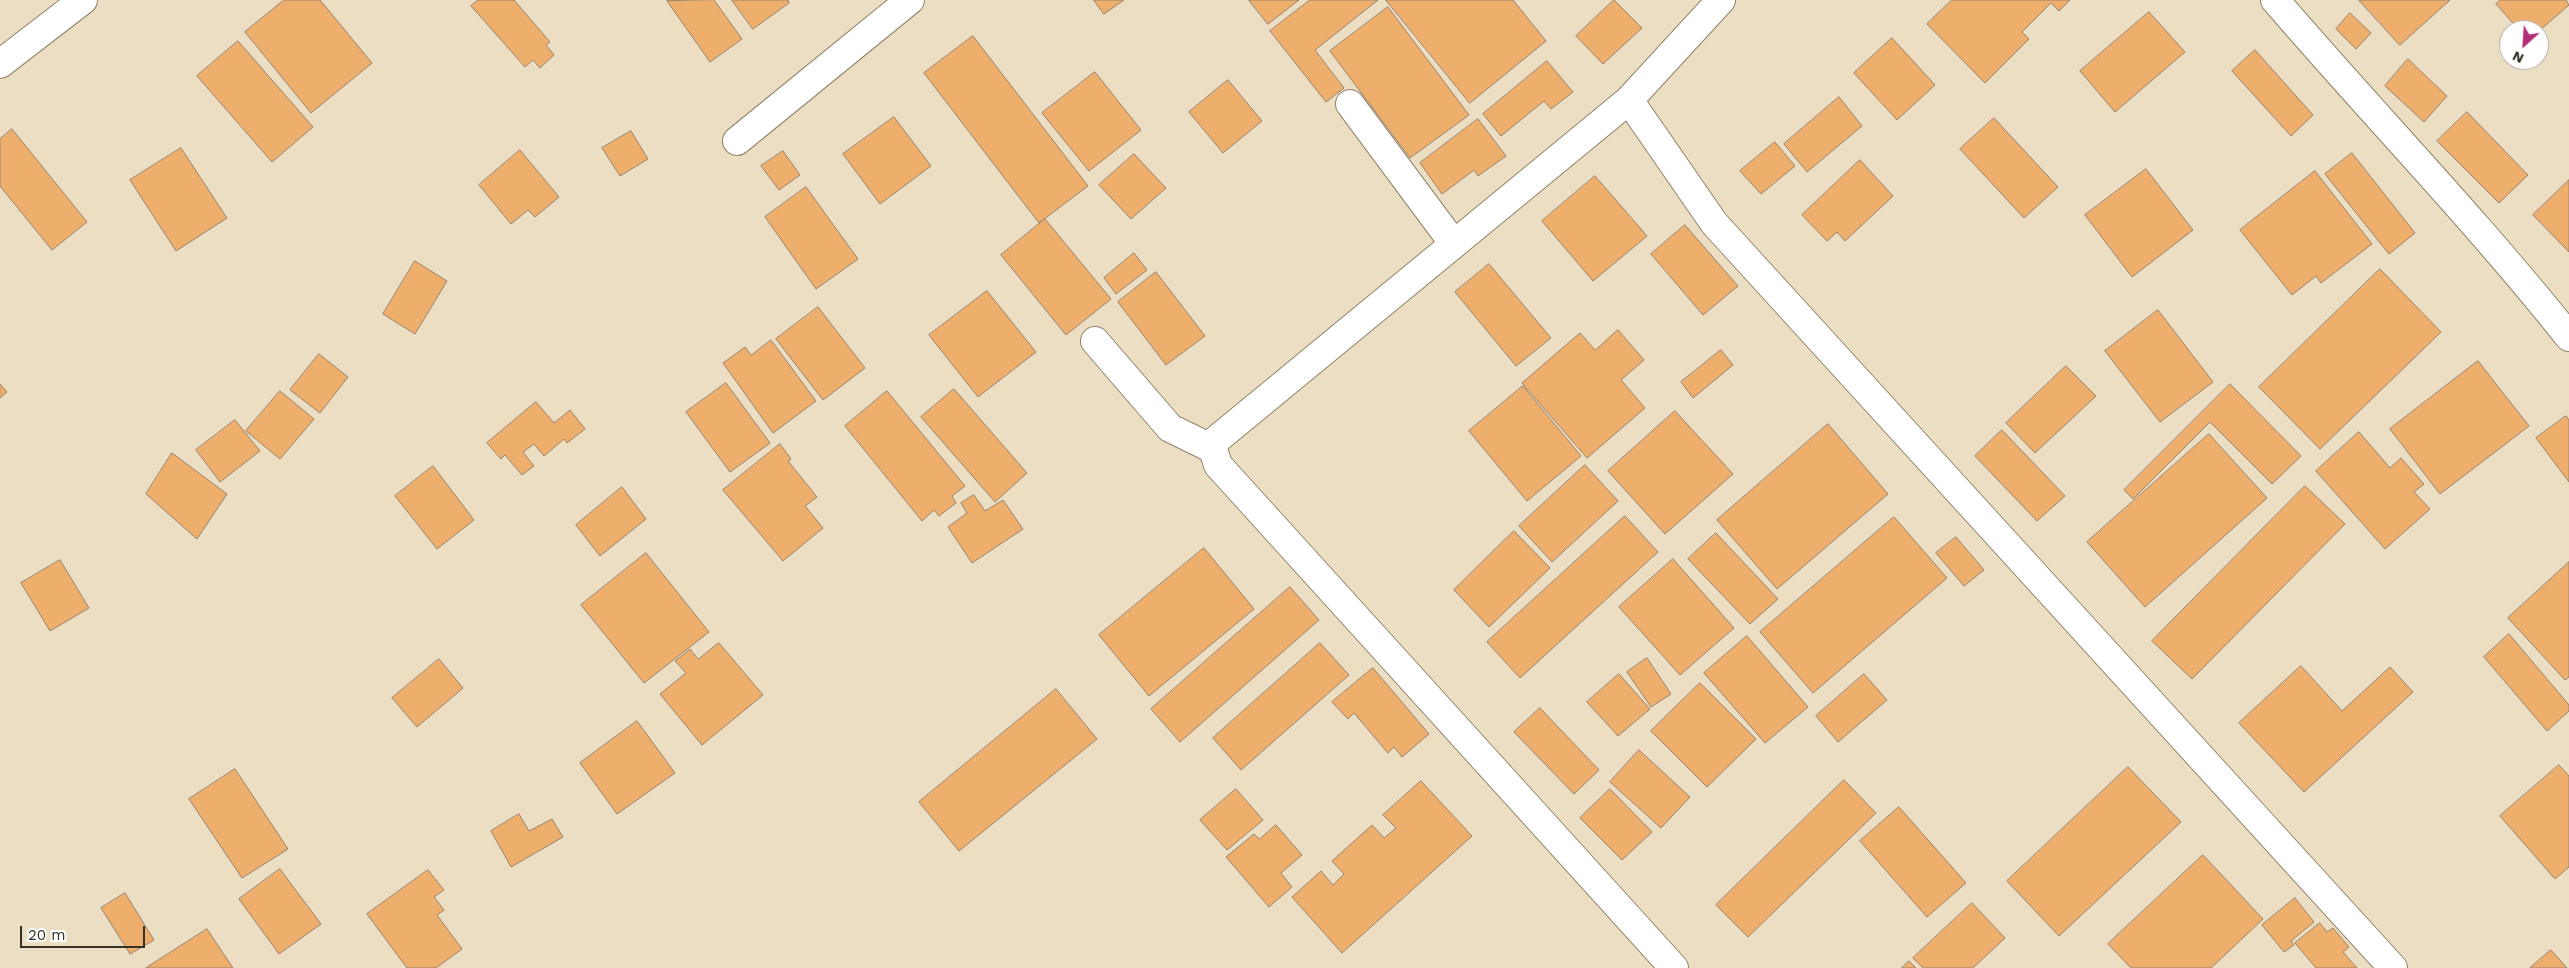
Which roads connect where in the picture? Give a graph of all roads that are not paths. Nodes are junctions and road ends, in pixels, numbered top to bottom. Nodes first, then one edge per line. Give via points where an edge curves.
1 (84, 0) edge
2 (910, 0) edge
3 (1721, 0) edge
4 (2275, 0) edge
5 (0, 64) edge
6 (1629, 100) junction
7 (1350, 104) dead end
8 (737, 141) dead end
9 (1454, 244) junction
10 (2568, 335) edge
11 (1096, 341) dead end
12 (1213, 449) junction
13 (1674, 968) edge
14 (2393, 968) edge

1 - 5 street
2 - 8 street
3 - 6 street
4 - 10 street via 2342,79 2512,266
6 - 9 street
6 - 14 street via 1714,223
7 - 9 street
9 - 12 street via 1216,440
11 - 12 street via 1170,428
12 - 13 street via 1218,465

